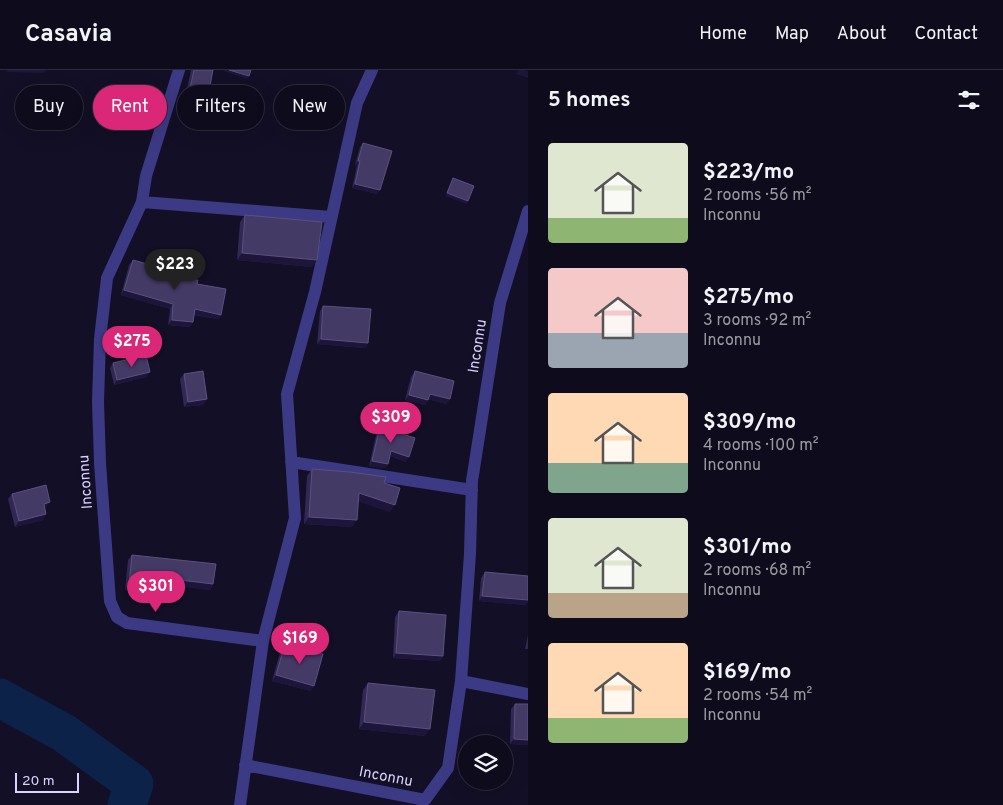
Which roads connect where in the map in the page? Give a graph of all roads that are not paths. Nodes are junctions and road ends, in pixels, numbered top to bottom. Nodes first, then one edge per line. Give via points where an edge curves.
1 (179, 70) edge
2 (372, 70) edge
3 (142, 202) junction
4 (528, 211) edge
5 (331, 217) junction
6 (291, 462) junction
7 (472, 490) junction
8 (263, 642) junction
9 (461, 681) junction
10 (528, 694) edge
11 (245, 765) junction
12 (240, 805) edge

1 - 3 street, Inconnu via 146,176
2 - 5 street via 357,103
3 - 5 street
3 - 8 street, Inconnu via 107,278 100,339 100,464 110,601 117,617 127,623
4 - 7 street, Inconnu via 500,303
5 - 6 street via 315,292 287,394
6 - 7 street
6 - 8 street via 295,518
7 - 9 street, Inconnu
8 - 11 street
9 - 10 street
9 - 11 street, Inconnu via 448,768 425,800
11 - 12 street

